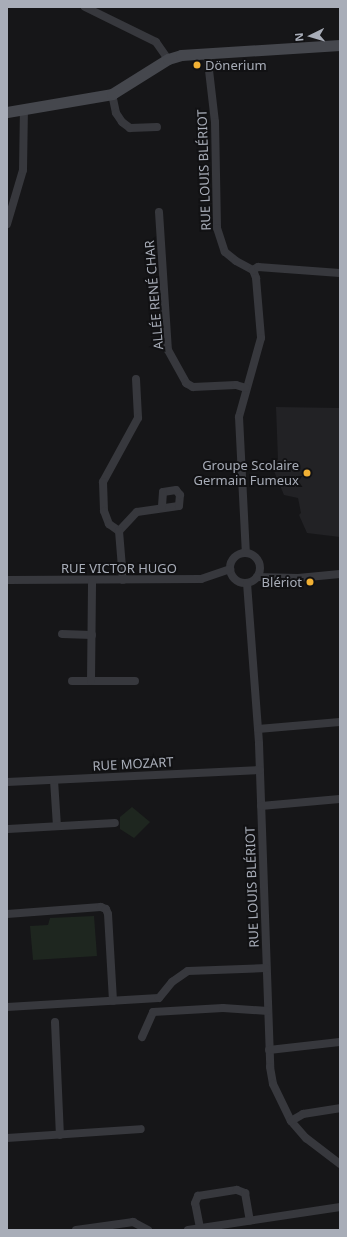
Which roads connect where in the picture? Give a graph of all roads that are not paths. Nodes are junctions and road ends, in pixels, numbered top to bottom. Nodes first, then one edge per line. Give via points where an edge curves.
1 (85, 7) edge
2 (340, 45) edge
3 (207, 53) junction
4 (168, 59) junction
5 (112, 94) junction
6 (24, 109) junction
7 (7, 112) edge
8 (157, 127) dead end
9 (159, 212) dead end
10 (7, 224) edge
11 (253, 270) junction
12 (340, 273) edge
13 (136, 379) dead end
14 (246, 388) junction
15 (162, 508) dead end
16 (119, 531) junction
17 (246, 552) junction
18 (260, 565) junction
19 (230, 570) junction
20 (340, 574) edge
21 (257, 577) junction
22 (278, 577) junction
23 (7, 580) edge
24 (92, 580) junction
25 (123, 580) junction
26 (247, 583) junction
27 (62, 634) dead end
28 (92, 635) junction
29 (72, 681) dead end
30 (91, 681) junction
31 (135, 681) dead end
32 (340, 722) edge
33 (258, 729) junction
34 (260, 770) junction
35 (54, 780) junction
36 (7, 782) edge
37 (340, 799) edge
38 (261, 806) junction
39 (115, 823) dead end
40 (57, 826) junction
41 (8, 829) edge
42 (7, 914) edge
43 (266, 968) junction
44 (112, 1001) junction
45 (7, 1007) edge
46 (268, 1011) junction
47 (55, 1022) dead end
48 (142, 1037) dead end
49 (340, 1042) edge
50 (269, 1050) junction
51 (340, 1108) edge
52 (291, 1121) junction
53 (141, 1129) dead end
54 (60, 1135) junction
55 (7, 1138) edge
56 (340, 1164) edge
57 (340, 1206) edge
58 (250, 1221) junction
59 (200, 1228) junction
60 (76, 1230) edge
61 (148, 1230) edge
62 (188, 1230) edge

1 - 4 street via 156,42
2 - 3 main road via 278,51
3 - 4 main road
3 - 11 street, RUE LOUIS BLÉRIOT via 215,122 217,228 225,252
4 - 5 main road
5 - 6 main road
5 - 8 street via 116,113 130,128
6 - 7 main road
6 - 10 street via 23,170
9 - 14 street, ALLÉE RENÉ CHAR via 168,350 186,382 193,387 236,385
11 - 12 street via 258,267
11 - 14 street via 256,278 261,338
13 - 16 street via 138,418 103,482 105,517 114,529
14 - 17 street via 239,417
15 - 16 street via 137,512
16 - 25 street
17 - 18 street via 257,559
17 - 19 street via 234,557
18 - 21 street
18 - 22 street
19 - 25 street, RUE VICTOR HUGO via 201,579
19 - 26 street via 232,577 239,582
20 - 22 street
21 - 22 street
21 - 26 street
23 - 24 street, RUE VICTOR HUGO
24 - 25 street, RUE VICTOR HUGO
24 - 28 street
26 - 33 street, RUE LOUIS BLÉRIOT
27 - 28 street
28 - 30 street
29 - 30 street
30 - 31 street
32 - 33 street
33 - 34 street, RUE LOUIS BLÉRIOT
34 - 35 street, RUE MOZART
34 - 38 street, RUE LOUIS BLÉRIOT
35 - 36 street, RUE MOZART
35 - 40 street
37 - 38 street
38 - 43 street, RUE LOUIS BLÉRIOT
39 - 40 street
40 - 41 street
42 - 44 street via 100,907 106,909
43 - 44 street via 188,971 172,982 159,998
43 - 46 street, RUE LOUIS BLÉRIOT
44 - 45 street
46 - 48 street via 223,1008 153,1012
46 - 50 street, RUE LOUIS BLÉRIOT
47 - 54 street
49 - 50 street
50 - 52 street, RUE LOUIS BLÉRIOT via 274,1084
51 - 52 street via 302,1114
52 - 56 street, RUE LOUIS BLÉRIOT via 306,1138
53 - 54 street
54 - 55 street
57 - 58 street
58 - 59 street
58 - 59 street via 245,1193 241,1190 217,1193 198,1196 195,1199
59 - 62 street
60 - 61 street via 133,1222

